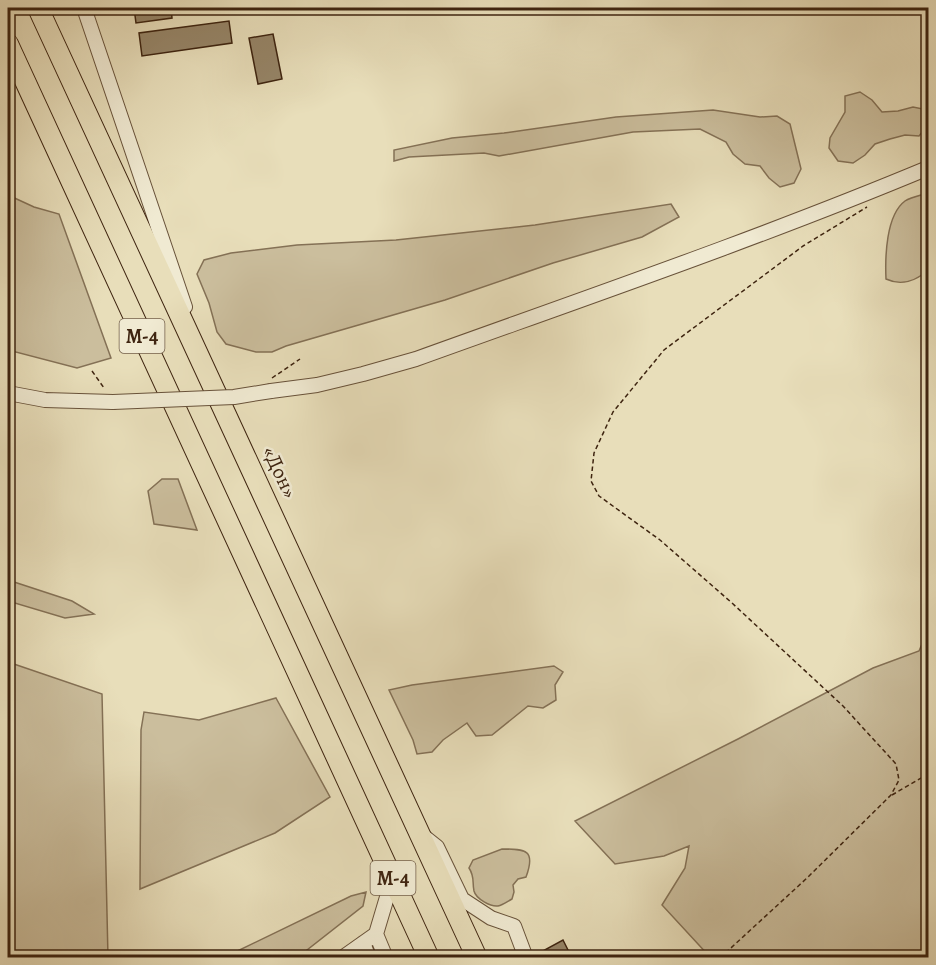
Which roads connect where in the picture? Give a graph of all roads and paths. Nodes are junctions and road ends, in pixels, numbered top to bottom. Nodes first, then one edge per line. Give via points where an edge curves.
1 (38, 8) edge
2 (84, 8) edge
3 (8, 44) edge
4 (928, 168) edge
5 (870, 204) dead end
6 (300, 359) dead end
7 (92, 371) dead end
8 (206, 371) junction
9 (271, 391) junction
10 (8, 393) edge
11 (113, 402) junction
12 (928, 774) edge
13 (891, 795) junction
14 (357, 800) junction
15 (420, 833) junction
16 (376, 934) junction
17 (363, 943) junction
18 (342, 957) edge
19 (369, 957) edge
20 (386, 957) edge
21 (429, 957) edge
22 (477, 957) edge
23 (526, 957) edge
24 (720, 957) edge

1 - 8 highway, «Дон» / М-4
2 - 8 street
3 - 14 highway, М-4
4 - 9 street via 761,235 416,359 317,385
5 - 13 path via 803,246 664,350 613,412 594,453 591,481 598,496 660,540 843,706 896,764 899,780
6 - 9 path via 267,382
7 - 11 path
8 - 15 highway, «Дон» / М-4
9 - 11 street, bridge via 234,397
10 - 11 street via 45,400
12 - 13 path
13 - 24 path
14 - 16 street via 358,816 390,887
14 - 21 highway, М-4
15 - 22 highway, «Дон» / М-4
15 - 23 street via 437,847 462,899 491,918 514,926
16 - 17 street
16 - 20 street
17 - 18 street
17 - 19 street

